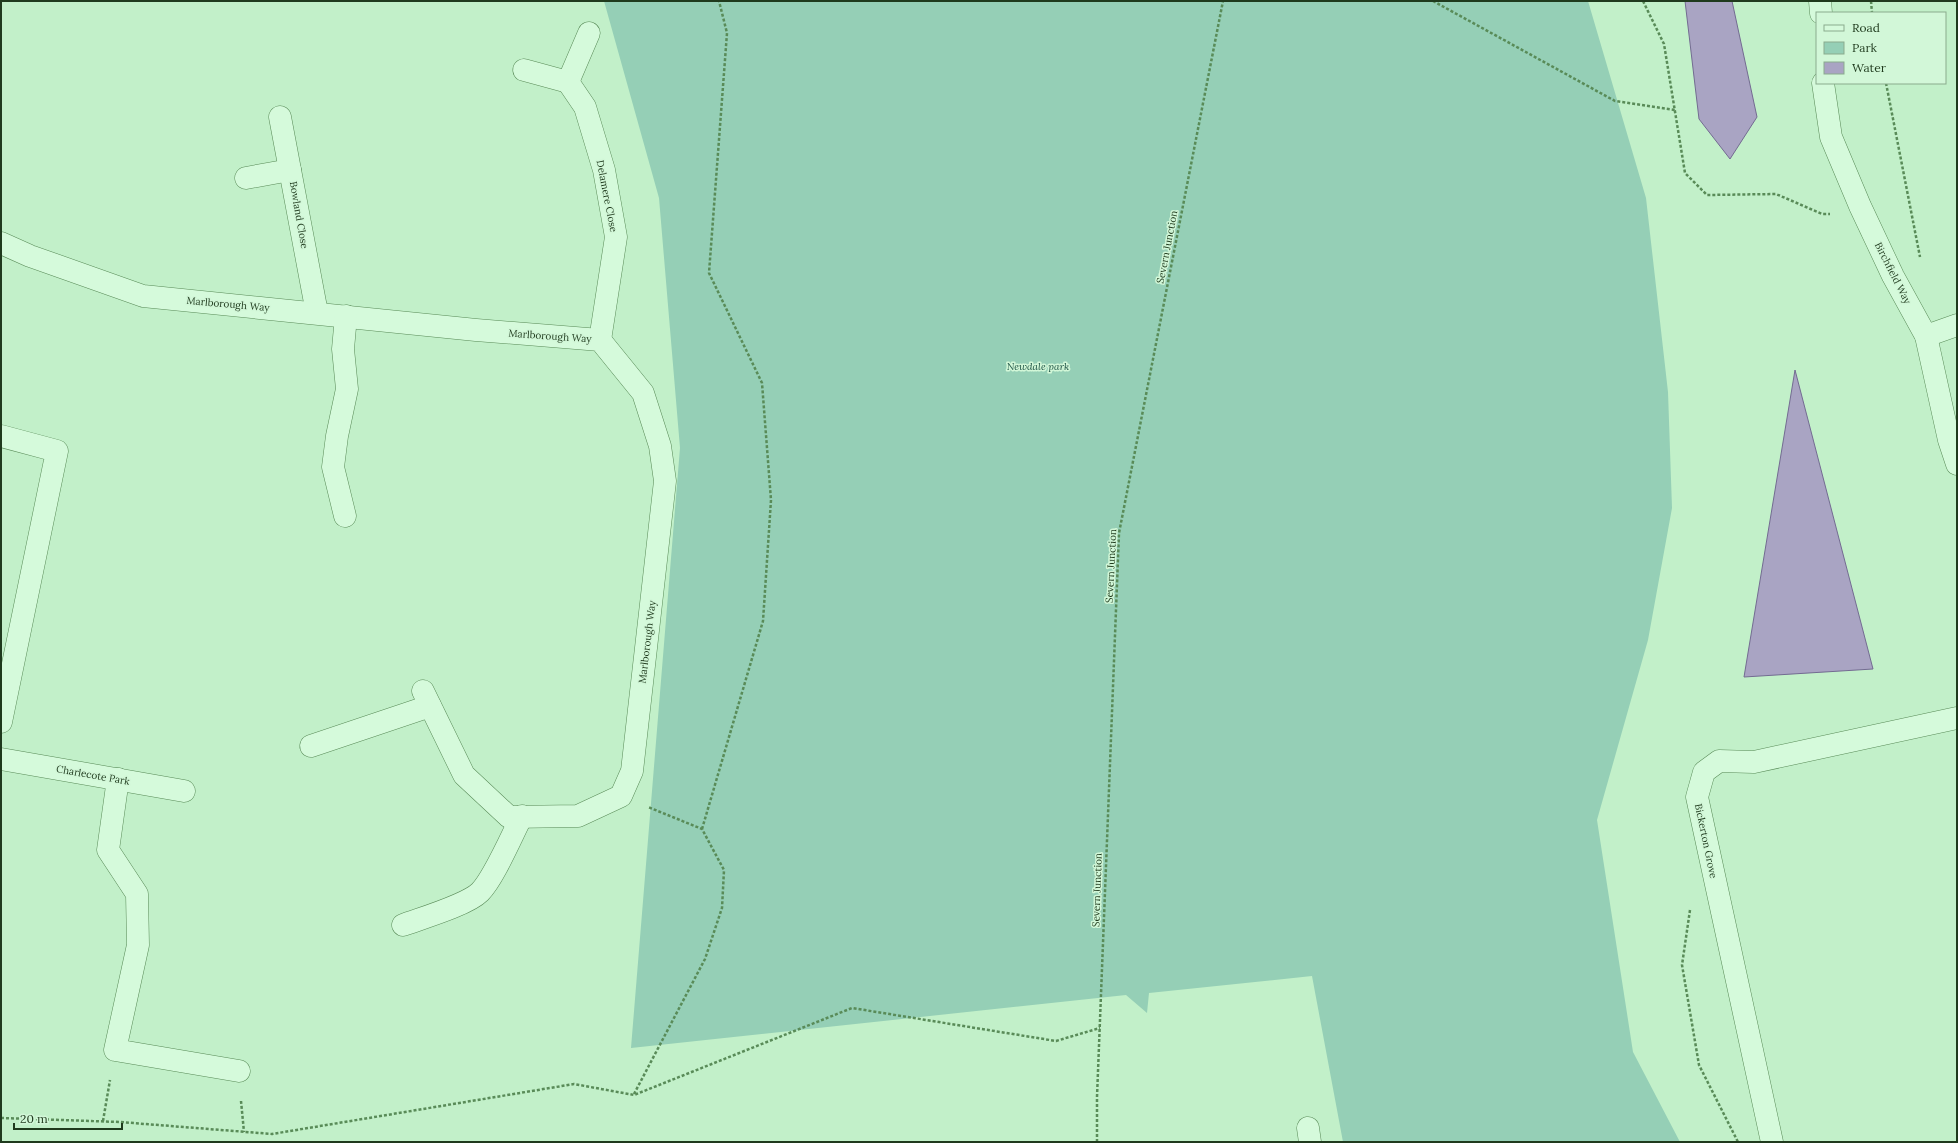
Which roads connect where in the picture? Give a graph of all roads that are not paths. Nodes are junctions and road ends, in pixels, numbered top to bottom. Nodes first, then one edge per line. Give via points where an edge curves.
1 (1820, 1) edge
2 (1821, 12) edge
3 (589, 33) dead end
4 (524, 70) dead end
5 (568, 82) junction
6 (1823, 84) edge
7 (280, 117) dead end
8 (290, 170) junction
9 (246, 178) dead end
10 (1, 243) edge
11 (317, 313) junction
12 (346, 316) junction
13 (1957, 325) edge
14 (1926, 336) junction
15 (600, 340) junction
16 (1, 436) edge
17 (1957, 464) edge
18 (345, 516) dead end
19 (1957, 718) edge
20 (1, 722) edge
21 (311, 746) dead end
22 (1, 759) edge
23 (118, 779) junction
24 (184, 791) dead end
25 (522, 816) junction
26 (403, 925) dead end
27 (239, 1071) dead end
28 (1772, 1142) edge

1 - 2 street
3 - 5 street
4 - 5 street
5 - 15 street, Delamere Close via 585,107 604,170 616,237
6 - 14 street, Birchfield Way via 1831,137 1893,276
7 - 8 street, Bowland Close
8 - 9 street
8 - 11 street, Bowland Close
10 - 11 street, Marlborough Way via 30,256 143,296
11 - 12 street, Marlborough Way
12 - 15 street, Marlborough Way
12 - 18 street via 343,349 347,389 333,467
13 - 14 street
14 - 17 street, Birchfield Way via 1949,440
15 - 25 street, Marlborough Way via 643,393 660,446 665,481 632,771 621,796 578,816
16 - 20 street via 57,451
19 - 28 street, Bickerton Grove via 1754,762 1720,761 1704,772 1697,797
21 - 25 street via 426,698 464,775 509,817
22 - 23 street, Charlecote Park
23 - 24 street, Charlecote Park
23 - 27 street via 108,850 137,894 138,945 115,1050
25 - 26 street via 480,893 469,900

